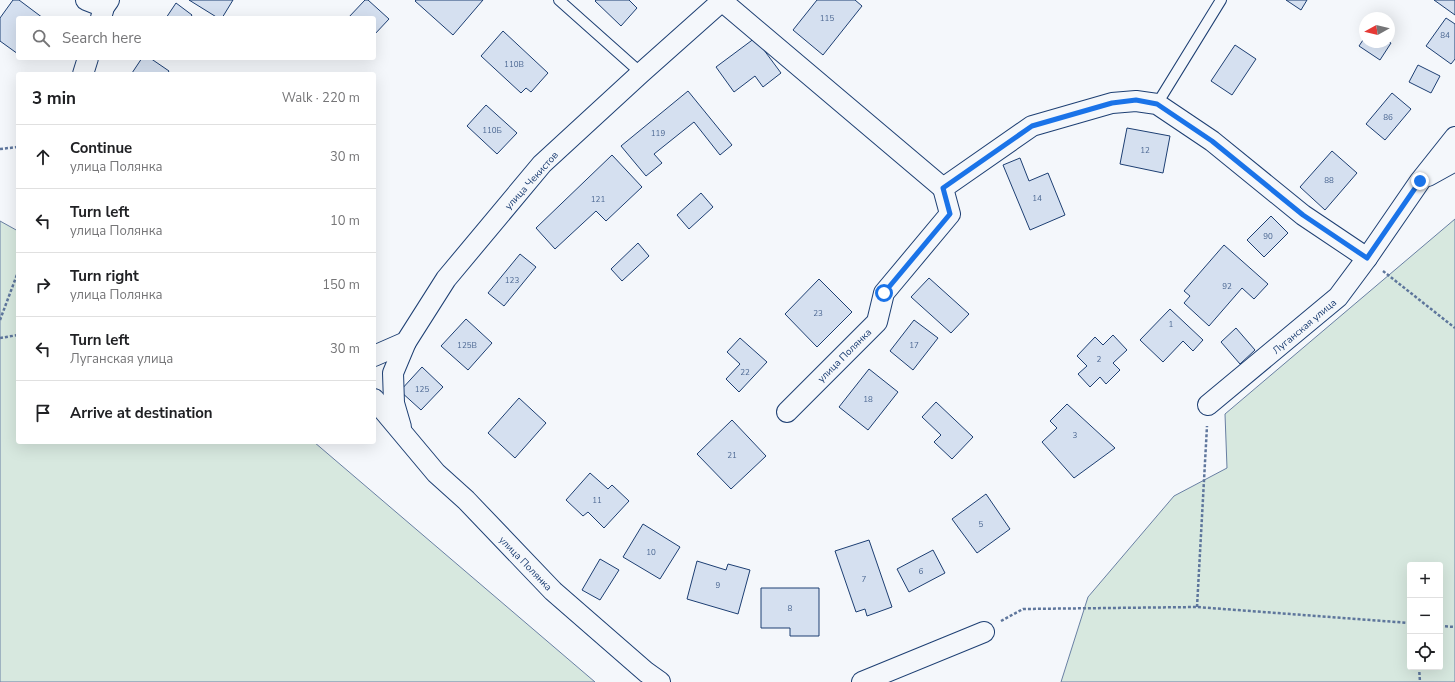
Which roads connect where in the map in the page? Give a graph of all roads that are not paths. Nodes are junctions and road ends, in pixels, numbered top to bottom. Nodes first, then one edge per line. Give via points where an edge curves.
1 (560, 0) edge
2 (722, 0) edge
3 (1221, 0) edge
4 (87, 60) edge
5 (84, 72) edge
6 (641, 73) junction
7 (1157, 104) junction
8 (1455, 136) edge
9 (1455, 161) edge
10 (1420, 181) junction
11 (943, 188) junction
12 (1367, 258) junction
13 (406, 342) junction
14 (376, 355) edge
15 (376, 401) edge
16 (1208, 405) road end
17 (787, 412) dead end
18 (402, 433) junction
19 (984, 632) road end
20 (660, 682) edge
21 (862, 682) edge

1 - 6 lane
2 - 6 street, улица Чекистов
2 - 11 street
3 - 7 lane
4 - 5 street
6 - 13 street, улица Чекистов via 542,164 446,279
7 - 11 street via 1136,100 1112,103 1032,126
7 - 12 street via 1212,141 1303,215
8 - 10 street, Луганская улица
9 - 10 street
10 - 12 street, Луганская улица
11 - 17 street, улица Полянка via 950,214 884,293 877,322
12 - 16 street, Луганская улица via 1338,297
13 - 14 street
13 - 18 street, улица Чекистов via 393,373 394,403
15 - 18 street, улица Полянка
18 - 20 street, улица Полянка via 436,473 466,500 554,591
19 - 21 street

